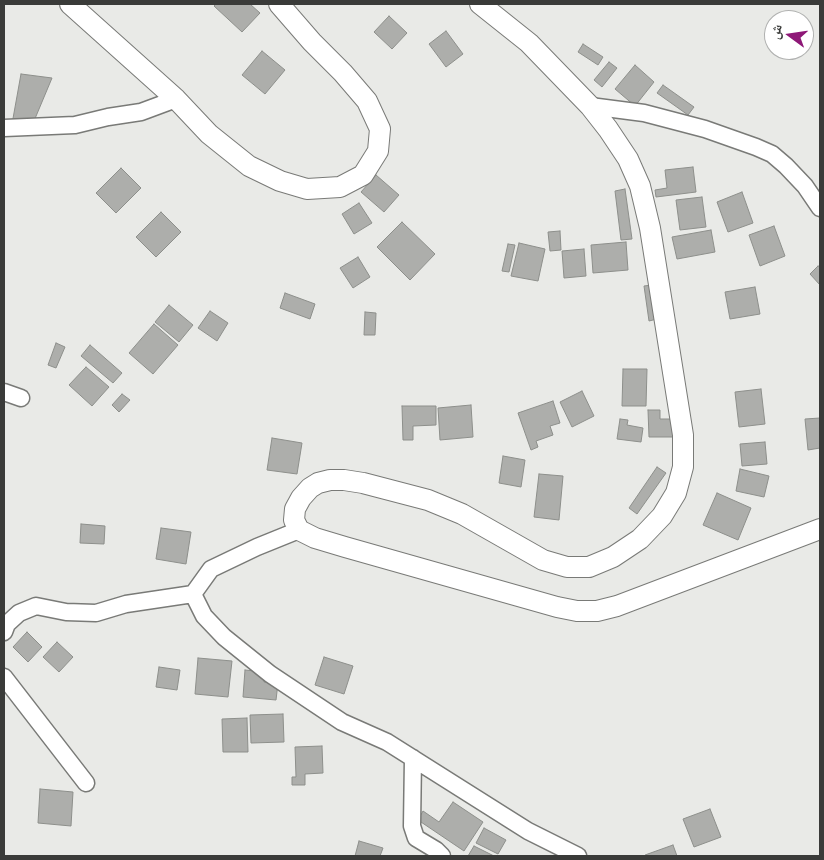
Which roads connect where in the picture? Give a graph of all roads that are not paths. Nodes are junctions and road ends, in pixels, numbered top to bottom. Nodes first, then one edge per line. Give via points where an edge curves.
1 (70, 4) edge
2 (279, 4) edge
3 (480, 4) edge
4 (176, 99) junction
5 (590, 106) junction
6 (4, 128) edge
7 (820, 208) edge
8 (4, 392) edge
9 (21, 398) dead end
10 (820, 529) edge
11 (299, 530) junction
12 (193, 594) junction
13 (4, 632) edge
14 (4, 677) edge
15 (413, 758) junction
16 (86, 783) dead end
17 (442, 856) edge
18 (578, 856) edge

1 - 4 street
2 - 4 street via 367,101 380,129 378,151 362,174 340,186 307,189 280,182 249,166 209,134
3 - 5 street via 528,42
4 - 6 street via 141,112 75,125
5 - 7 street via 644,113 705,129 772,154 805,186
5 - 11 street via 628,159 640,186 650,228 684,435 683,467 676,493 662,516 640,539 613,557 589,567 567,568 543,560 462,514 428,500 363,483 330,480 310,488 294,508 294,520
8 - 9 street
10 - 11 street via 597,611 557,607 337,545
11 - 12 street via 211,569
12 - 13 street via 134,602 96,613 36,606 19,614
12 - 15 street via 204,616 224,637 270,674 342,722 387,742
14 - 16 street
15 - 17 street via 412,826 416,838
15 - 18 street via 528,831

